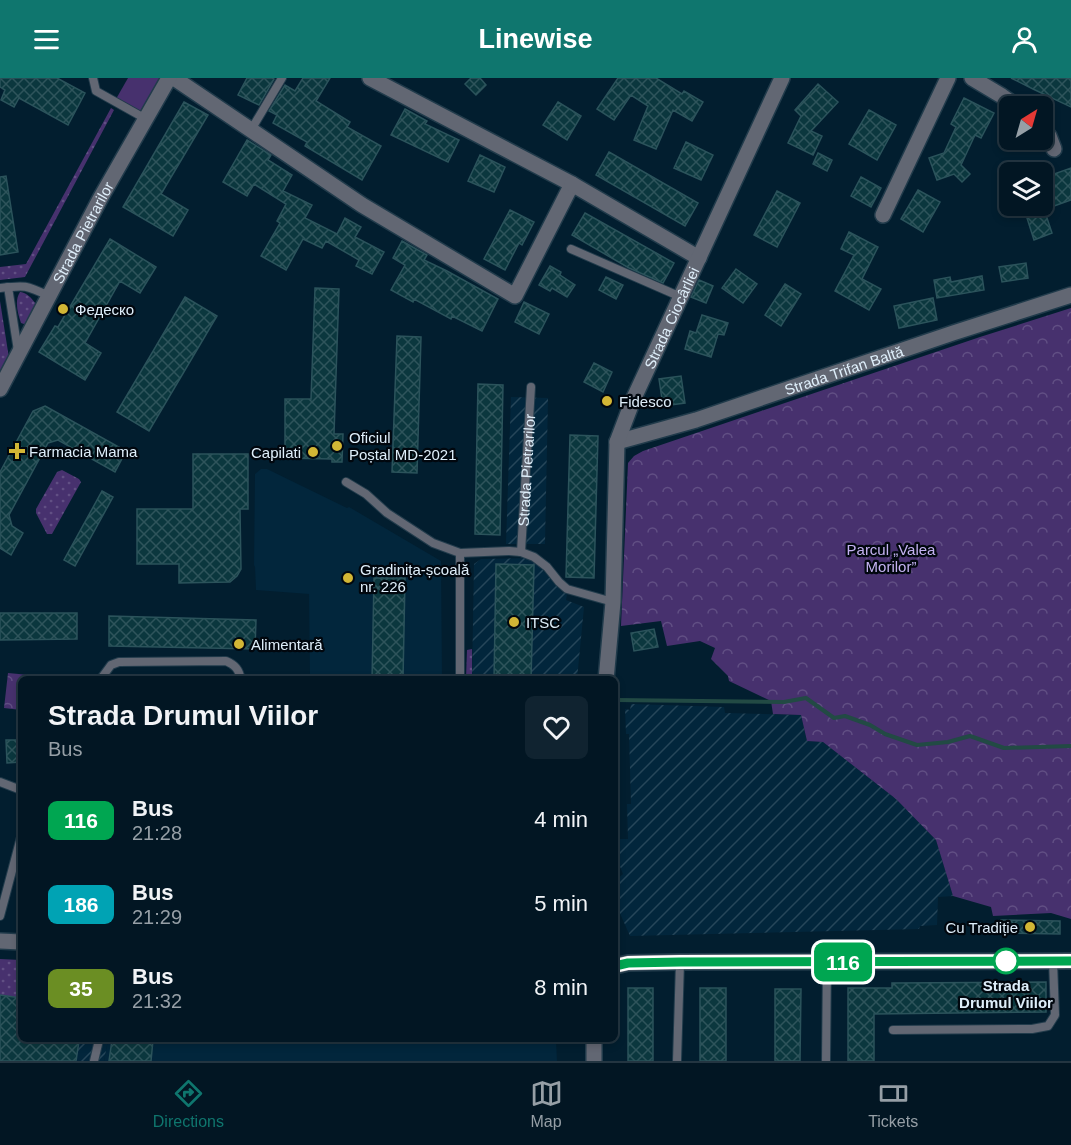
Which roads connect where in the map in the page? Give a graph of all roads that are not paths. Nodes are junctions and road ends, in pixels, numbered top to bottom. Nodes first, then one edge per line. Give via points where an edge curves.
1 (93, 78) edge
2 (169, 78) edge
3 (174, 78) edge
4 (282, 78) edge
5 (370, 78) edge
6 (782, 78) edge
7 (948, 78) edge
8 (972, 78) edge
9 (1002, 96) edge
10 (146, 119) junction
11 (251, 130) junction
12 (572, 183) junction
13 (883, 215) dead end
14 (571, 249) dead end
15 (699, 258) junction
16 (4, 288) edge
17 (1071, 295) edge
18 (49, 296) junction
19 (681, 297) junction
20 (19, 354) junction
21 (531, 387) dead end
22 (0, 389) edge
23 (617, 442) junction
24 (346, 482) dead end
25 (521, 552) junction
26 (460, 553) junction
27 (613, 602) junction
28 (103, 676) edge
29 (240, 676) edge
30 (460, 676) edge
31 (606, 676) edge
32 (0, 782) edge
33 (18, 789) edge
34 (18, 854) edge
35 (0, 880) edge
36 (9, 882) junction
37 (0, 916) edge
38 (0, 941) edge
39 (18, 942) edge
40 (1053, 961) junction
41 (1071, 961) edge
42 (680, 962) junction
43 (827, 962) junction
44 (618, 965) edge
45 (893, 1029) dead end
46 (99, 1042) edge
47 (94, 1061) edge
48 (677, 1061) edge
49 (826, 1061) edge

1 - 10 lane via 96,91
2 - 10 street, Strada Pietrarilor
3 - 11 street
4 - 11 lane
5 - 12 street
6 - 15 street, Strada Ciocârliei
7 - 13 street
8 - 9 street
10 - 18 street, Strada Pietrarilor
11 - 12 street via 362,205 515,296
12 - 15 street
14 - 19 lane
15 - 19 street, Strada Ciocârliei
16 - 18 lane via 29,286
16 - 20 lane
17 - 23 street, Strada Trifan Baltă via 696,420
18 - 20 street, Strada Pietrarilor
19 - 23 street, Strada Ciocârliei
20 - 22 street, Strada Pietrarilor
21 - 25 lane, Strada Pietrarilor
23 - 27 street, Strada Ciocârliei
24 - 26 lane via 433,543
25 - 26 lane
25 - 27 lane via 547,567 567,589
26 - 30 lane
27 - 31 street, Strada Ciocârliei
28 - 29 lane via 119,662 226,661 236,667
32 - 33 lane
34 - 36 lane
35 - 36 lane
36 - 37 lane
38 - 39 street
40 - 41 street
40 - 43 street
40 - 45 lane via 1054,1015 1048,1026
42 - 43 street
42 - 44 street
42 - 48 lane
43 - 49 lane
46 - 47 lane

